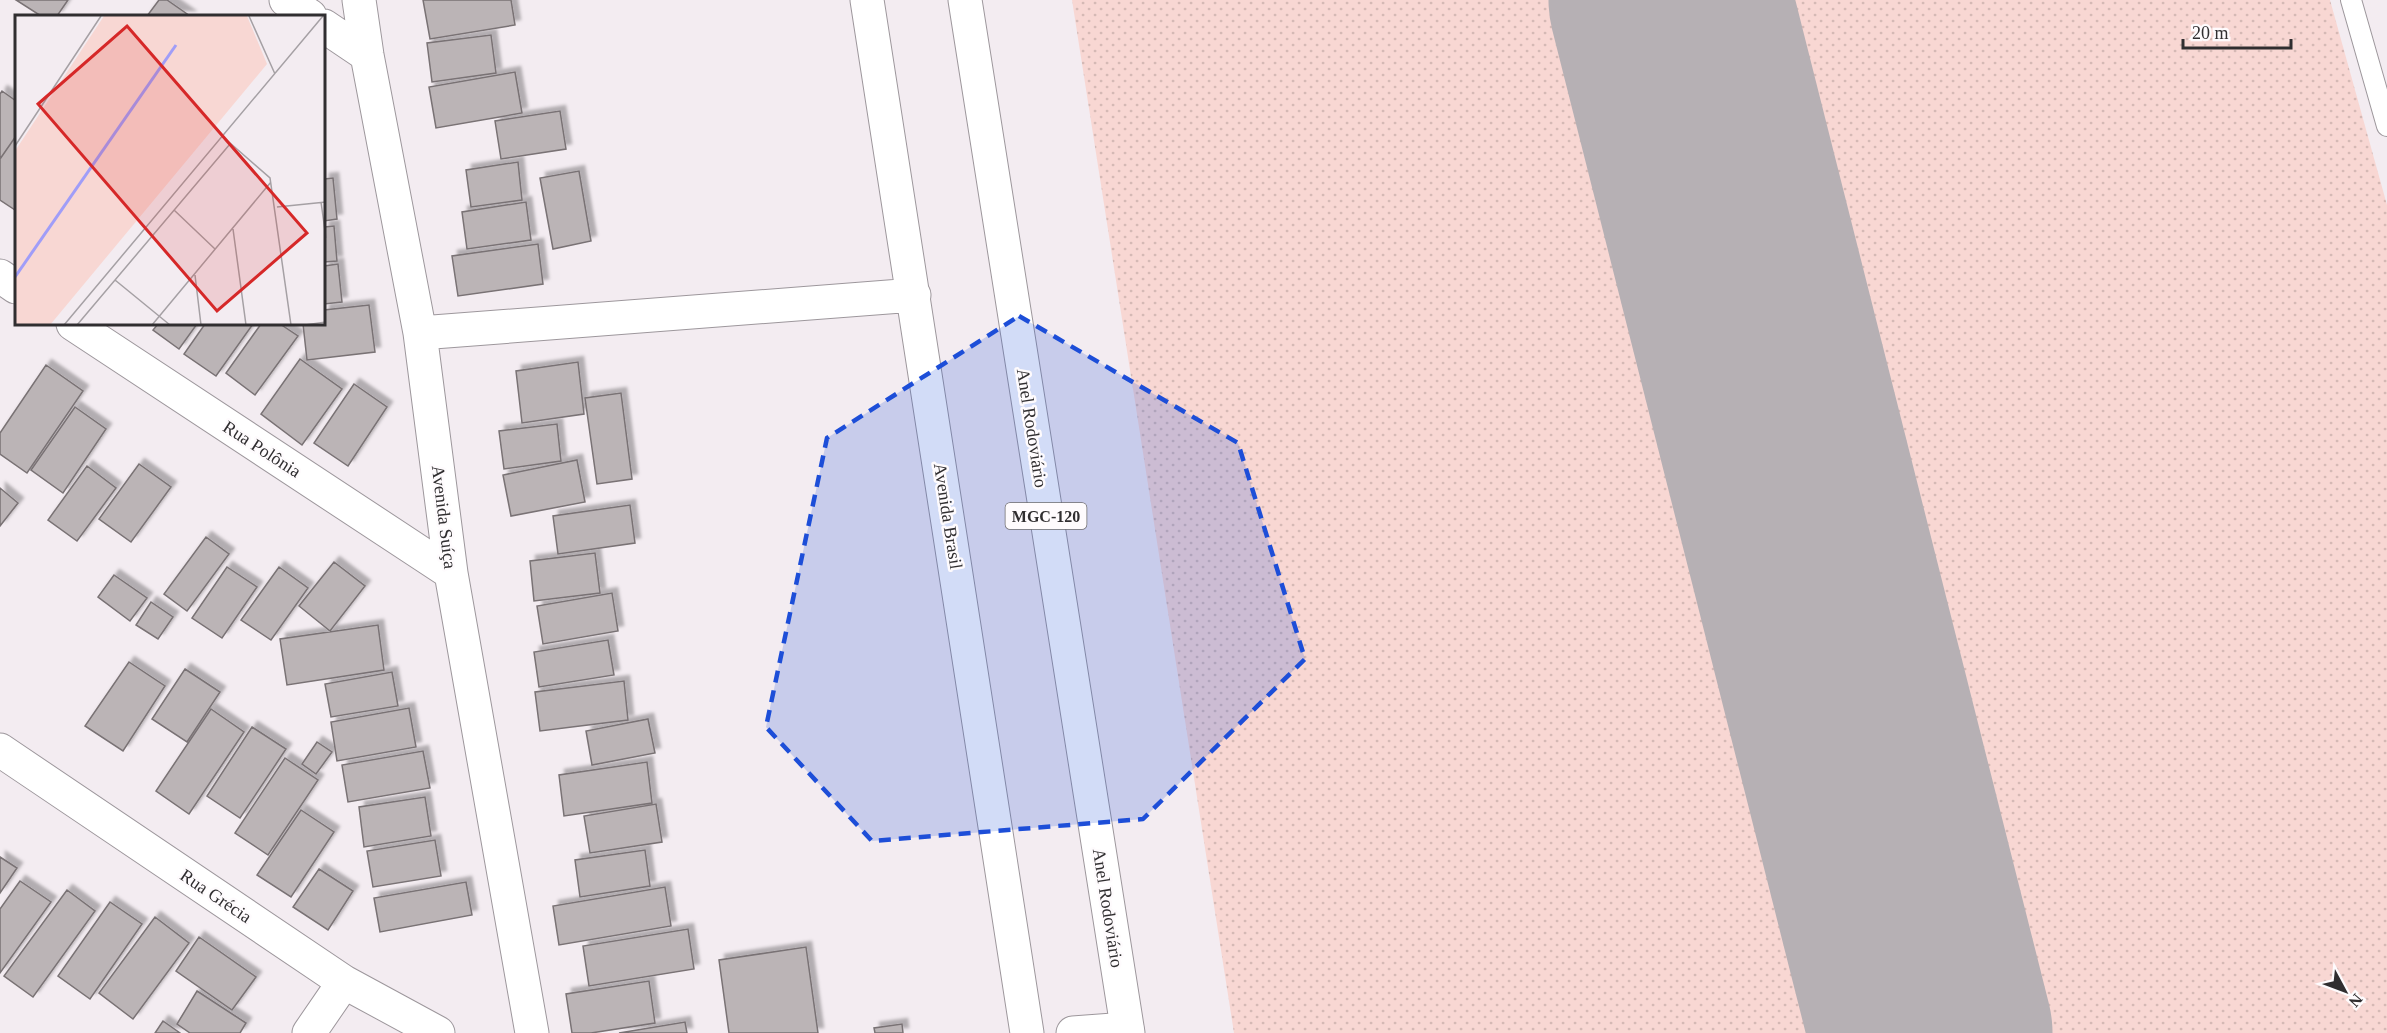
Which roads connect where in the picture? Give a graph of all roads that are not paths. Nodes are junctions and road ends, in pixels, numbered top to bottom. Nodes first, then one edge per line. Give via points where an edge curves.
1 (286, 0) edge
2 (359, 0) edge
3 (867, 0) edge
4 (965, 0) edge
5 (2351, 0) edge
6 (308, 15) edge
7 (326, 27) edge
8 (367, 55) junction
9 (2387, 126) edge
10 (0, 276) edge
11 (15, 286) edge
12 (914, 295) junction
13 (76, 326) edge
14 (420, 333) junction
15 (451, 573) junction
16 (0, 750) edge
17 (344, 982) junction
18 (1128, 1031) edge
19 (309, 1033) edge
20 (438, 1033) edge
21 (532, 1033) edge
22 (1028, 1033) edge
23 (1073, 1033) edge

1 - 6 street
2 - 8 street, Avenida Suíça
3 - 12 street, Avenida Brasil
4 - 18 street, Anel Rodoviário / MGC-120
5 - 9 lane
7 - 8 street
8 - 14 street, Avenida Suíça
10 - 11 street
12 - 14 street
12 - 22 street, Avenida Brasil
13 - 15 street, Rua Polônia
14 - 15 street, Avenida Suíça
15 - 21 street, Avenida Suíça
16 - 17 street, Rua Grécia
17 - 19 street
17 - 20 street, Rua Grécia
18 - 23 street

